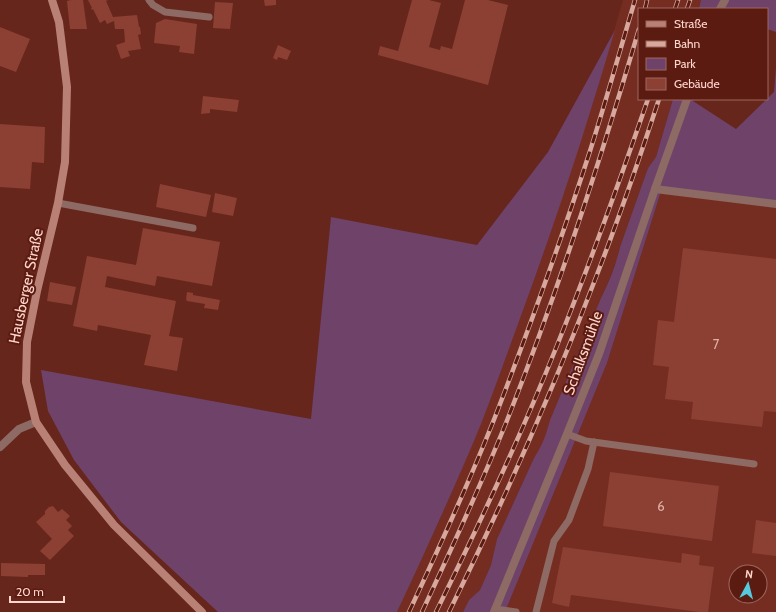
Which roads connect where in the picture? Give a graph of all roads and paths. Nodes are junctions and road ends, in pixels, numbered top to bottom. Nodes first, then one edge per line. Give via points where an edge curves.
1 (52, 0) edge
2 (149, 0) edge
3 (209, 17) dead end
4 (687, 100) edge
5 (655, 189) junction
6 (58, 203) junction
7 (776, 204) edge
8 (193, 228) dead end
9 (36, 422) junction
10 (567, 434) junction
11 (594, 442) junction
12 (0, 447) edge
13 (754, 464) dead end
14 (494, 610) edge
15 (202, 612) edge
16 (516, 612) edge
17 (536, 612) edge

1 - 6 main road, Hausberger Straße via 58,22 67,86 65,162
2 - 3 lane via 165,12
4 - 5 street, Schalksmühle
5 - 7 street
5 - 10 street, Schalksmühle via 599,354
6 - 8 lane
6 - 9 main road, Hausberger Straße via 27,342 26,382
9 - 12 street via 19,429
9 - 15 main road, Hausberger Straße via 65,465 114,525
10 - 11 lane
10 - 14 street, Schalksmühle
11 - 13 lane
11 - 17 lane via 588,469 569,520 554,541
14 - 16 lane

